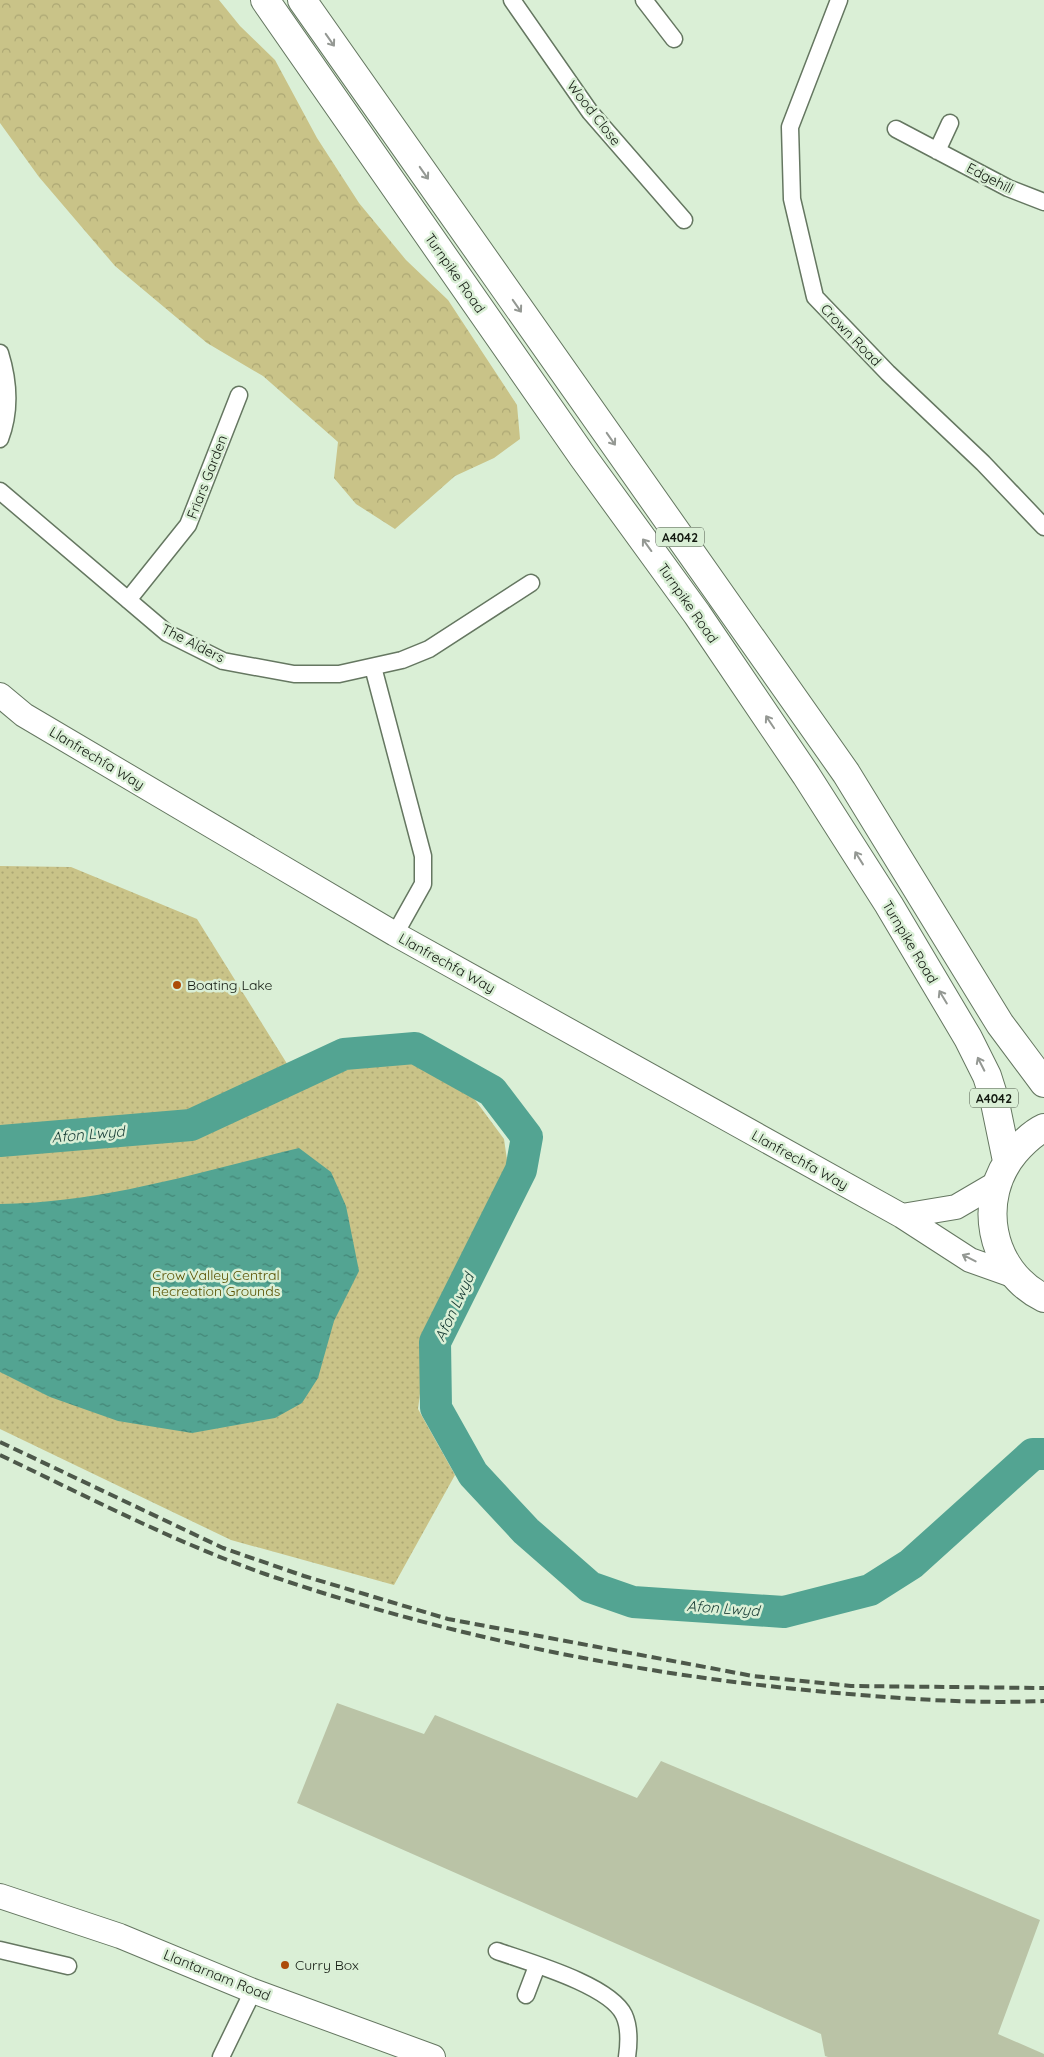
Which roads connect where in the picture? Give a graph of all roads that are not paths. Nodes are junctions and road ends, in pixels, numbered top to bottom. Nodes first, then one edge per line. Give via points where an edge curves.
1 (265, 0) edge
2 (302, 0) edge
3 (512, 0) edge
4 (644, 0) edge
5 (839, 0) edge
6 (674, 39) dead end
7 (950, 123) dead end
8 (896, 129) dead end
9 (937, 151) junction
10 (1044, 202) edge
11 (684, 220) dead end
12 (0, 353) edge
13 (239, 395) dead end
14 (0, 439) edge
15 (0, 491) edge
16 (1044, 527) edge
17 (530, 583) dead end
18 (128, 600) junction
19 (373, 667) junction
20 (0, 695) edge
21 (395, 934) junction
22 (1044, 1083) edge
23 (1044, 1128) edge
24 (1002, 1172) junction
25 (902, 1216) junction
26 (1015, 1276) junction
27 (1041, 1301) edge
28 (0, 1896) edge
29 (0, 1950) edge
30 (497, 1951) dead end
31 (68, 1966) dead end
32 (537, 1966) junction
33 (253, 1991) junction
34 (526, 1995) dead end
35 (220, 2057) edge
36 (433, 2057) edge
37 (627, 2057) edge

24 -> 1 highway, Turnpike Road / A4042 via 994,1098 987,1076 968,1038 811,783 697,614 583,457
2 -> 22 highway, A4042 via 846,773 1000,1024
3 - 11 street, Wood Close via 590,112
4 - 6 street
5 - 16 street, Crown Road via 790,127 792,199 815,297
7 - 9 street
8 - 9 street, Edgehill
9 - 10 street, Edgehill via 1008,188
12 - 14 street via 8,402
13 - 18 street, Friars Garden via 188,525
15 - 18 street, The Alders
17 - 19 street, The Alders via 429,649
18 - 19 street, The Alders via 167,633 223,661 294,674 339,674
19 - 21 street via 423,856 423,884
20 - 21 street, Llanfrechfa Way via 24,715
21 - 25 street, Llanfrechfa Way
23 - 24 highway via 1022,1143
24 - 25 street via 956,1207
24 - 26 highway via 992,1202 992,1222 1004,1260
26 -> 25 street, Llanfrechfa Way via 970,1260
26 - 27 highway
28 - 33 street, Llantarnam Road via 120,1936
29 - 31 street
30 - 32 street
32 - 34 street
32 - 37 street via 583,1983 613,2001 624,2014 628,2029
33 - 35 street
33 - 36 street, Llantarnam Road

